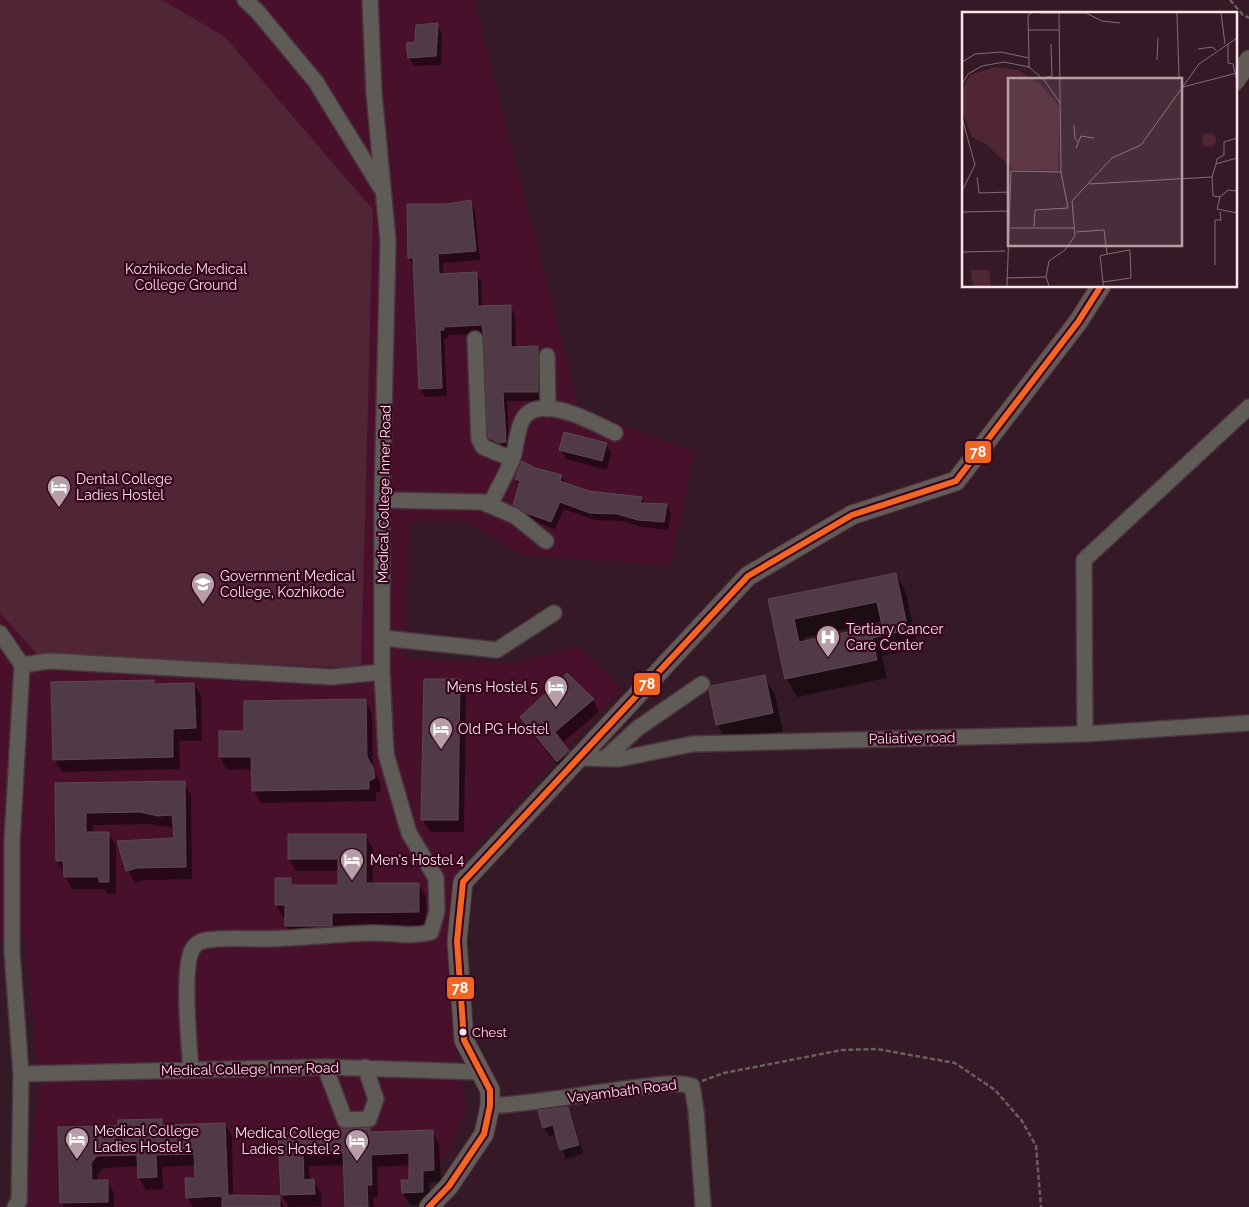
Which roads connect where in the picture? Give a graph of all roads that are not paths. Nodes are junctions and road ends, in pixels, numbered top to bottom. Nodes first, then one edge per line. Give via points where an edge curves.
1 (245, 0) edge
2 (370, 0) edge
3 (384, 193) junction
4 (1100, 288) edge
5 (475, 339) dead end
6 (547, 356) dead end
7 (1249, 407) edge
8 (548, 409) junction
9 (615, 433) dead end
10 (512, 459) junction
11 (382, 500) junction
12 (490, 505) junction
13 (546, 541) dead end
14 (554, 613) dead end
15 (0, 633) edge
16 (382, 638) junction
17 (22, 665) junction
18 (382, 672) junction
19 (702, 684) dead end
20 (1249, 724) edge
21 (1085, 734) junction
22 (576, 758) junction
23 (604, 758) junction
24 (7, 818) edge
25 (6, 952) edge
26 (326, 1067) junction
27 (365, 1067) junction
28 (191, 1070) junction
29 (478, 1072) junction
30 (21, 1074) junction
31 (490, 1106) junction
32 (15, 1207) edge
33 (429, 1207) edge
34 (703, 1207) edge

1 - 3 street, Medical College Inner Road via 316,82
2 - 3 street via 374,93
3 - 11 street, Medical College Inner Road via 388,295
4 - 22 main road via 1078,322 956,480 852,515 748,576
5 - 10 street via 479,439 483,447
6 - 8 street
7 - 21 street via 1084,560
8 - 9 street via 575,414
8 - 10 street via 528,412 522,421
10 - 12 street
11 - 12 street via 482,502
11 - 16 street, Medical College Inner Road
12 - 13 street via 515,516
14 - 16 street via 498,650
15 - 17 street
16 - 18 street, Medical College Inner Road
17 - 18 street via 49,661 332,677
17 - 24 street
18 - 28 street, Medical College Inner Road via 386,754 409,833 436,878 437,910 430,932 415,936 372,933 236,938 196,944 188,964
19 - 23 street via 638,728
20 - 21 street, Paliative road
21 - 23 street, Paliative road via 692,744 619,759
22 - 23 street, Paliative road
22 - 29 main road via 464,882 457,941 464,1040
24 - 25 street
25 - 30 street
26 - 27 street, Medical College Inner Road
26 - 27 street via 345,1120 369,1119 376,1099
26 - 28 street, Medical College Inner Road
27 - 29 street, Medical College Inner Road
28 - 30 street, Medical College Inner Road
29 - 31 main road via 490,1090
30 - 32 street via 19,1201
31 - 33 main road via 484,1134 449,1186
31 - 34 street, Vayambath Road via 536,1103 660,1085 692,1086

